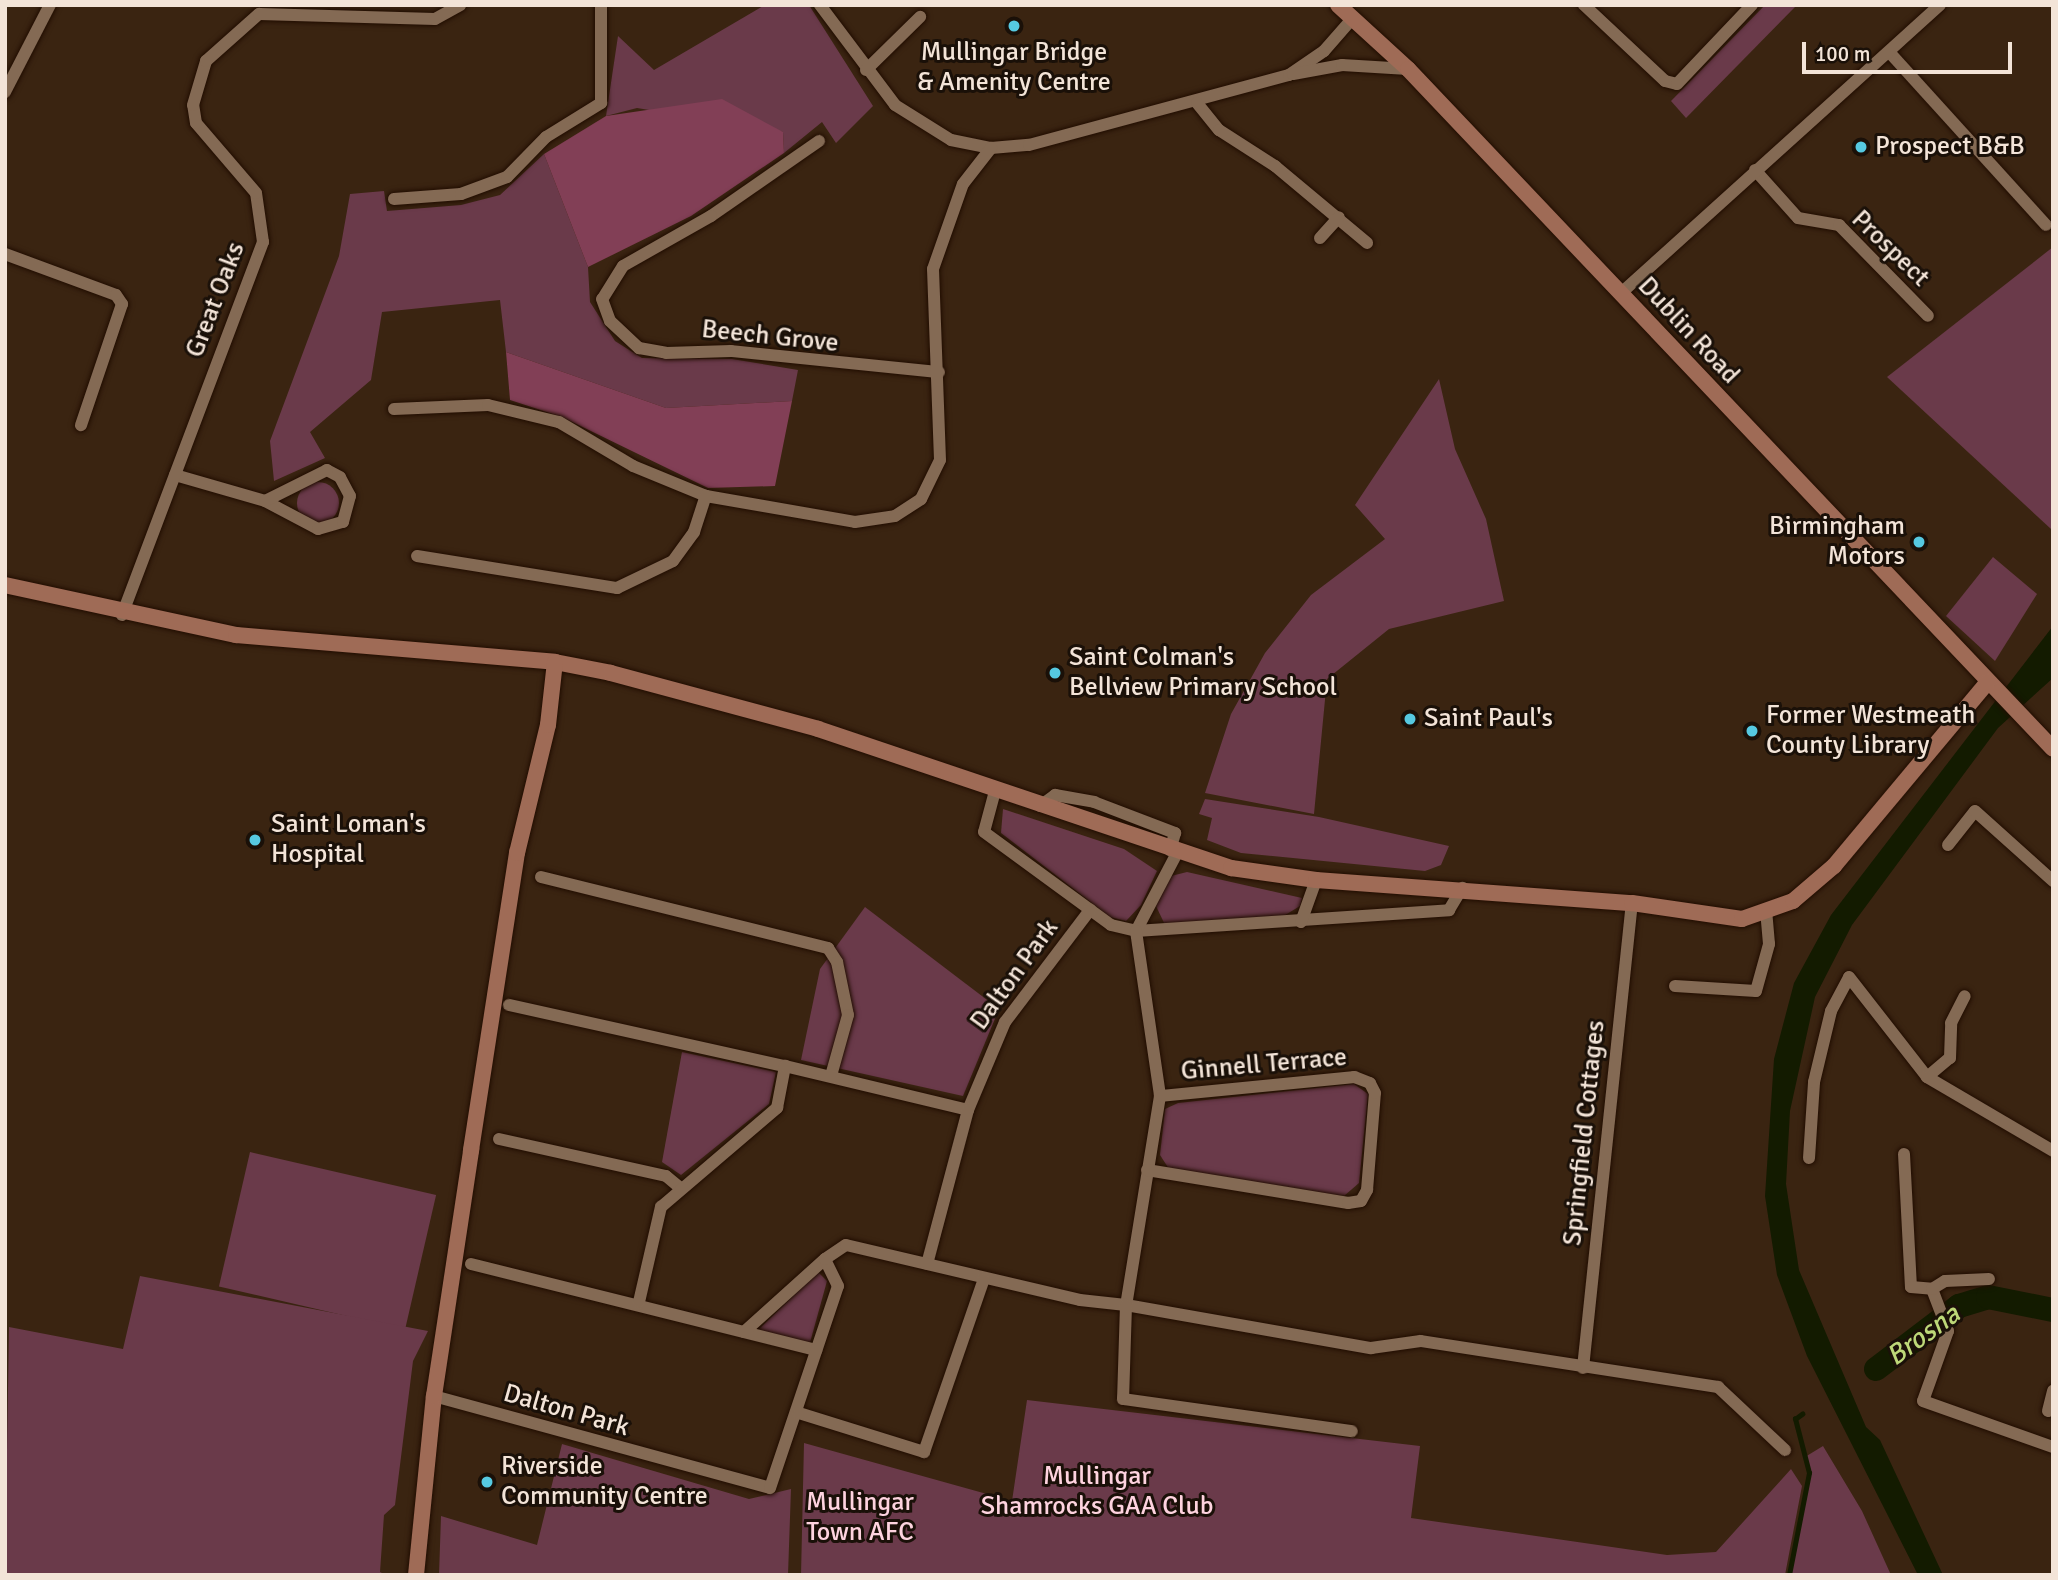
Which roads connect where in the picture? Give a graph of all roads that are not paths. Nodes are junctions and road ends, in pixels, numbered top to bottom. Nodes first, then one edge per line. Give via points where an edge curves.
1 (50, 5) edge
2 (460, 5) edge
3 (601, 5) edge
4 (820, 5) edge
5 (1338, 5) edge
6 (1584, 5) edge
7 (1752, 5) edge
8 (1940, 5) edge
9 (920, 17) dead end
10 (1352, 19) junction
11 (1890, 53) junction
12 (866, 69) junction
13 (1408, 69) junction
14 (1289, 75) junction
15 (5, 92) edge
16 (1197, 103) junction
17 (819, 141) dead end
18 (991, 148) junction
19 (1755, 170) junction
20 (394, 199) dead end
21 (1339, 217) junction
22 (2046, 225) dead end
23 (1320, 239) dead end
24 (1367, 243) dead end
25 (5, 254) edge
26 (1619, 295) junction
27 (1928, 316) dead end
28 (939, 372) junction
29 (394, 409) dead end
30 (81, 425) dead end
31 (175, 475) junction
32 (706, 496) junction
33 (265, 501) junction
34 (417, 556) dead end
35 (5, 586) edge
36 (122, 615) junction
37 (555, 662) junction
38 (1994, 688) junction
39 (2053, 749) edge
40 (995, 790) junction
41 (1948, 845) dead end
42 (1173, 851) junction
43 (541, 877) dead end
44 (1316, 880) junction
45 (2053, 881) edge
46 (1462, 888) junction
47 (1632, 903) junction
48 (1090, 910) junction
49 (1766, 912) junction
50 (1301, 922) junction
51 (1136, 931) junction
52 (1675, 986) dead end
53 (1965, 996) dead end
54 (509, 1005) dead end
55 (785, 1066) junction
56 (831, 1076) junction
57 (1927, 1077) junction
58 (1160, 1096) junction
59 (968, 1110) junction
60 (499, 1139) dead end
61 (2053, 1151) edge
62 (1904, 1154) dead end
63 (1809, 1158) dead end
64 (1147, 1170) junction
65 (679, 1187) junction
66 (825, 1259) junction
67 (471, 1264) dead end
68 (926, 1264) junction
69 (984, 1279) junction
70 (1989, 1279) dead end
71 (1932, 1289) junction
72 (639, 1302) junction
73 (1126, 1305) junction
74 (744, 1332) junction
75 (816, 1350) junction
76 (1583, 1367) junction
77 (2053, 1391) edge
78 (434, 1396) junction
79 (2048, 1411) dead end
80 (799, 1413) junction
81 (1352, 1431) dead end
82 (2053, 1447) edge
83 (1785, 1450) dead end
84 (416, 1575) edge

1 - 15 street
2 - 31 street, Great Oaks via 435,19 259,14 206,61 193,105 196,123 256,193 265,225
3 - 20 street via 601,103 545,137 507,177 461,194
4 - 12 street
5 - 10 street, Dublin Road
6 - 7 street via 1665,81 1677,84
8 - 11 street
9 - 12 street
10 - 13 street, Dublin Road
10 - 14 street via 1324,51
11 - 19 street
11 - 22 street
12 - 18 street via 895,105 928,130
13 - 14 street via 1342,65
13 - 26 street, Dublin Road
14 - 16 street
16 - 18 street via 1029,145
16 - 21 street via 1219,130
17 - 28 street, Beech Grove via 712,216 610,277 602,299 610,321 639,348 666,353 731,351
18 - 28 street via 958,196 933,269 931,331
19 - 26 street
19 - 27 street, Prospect via 1798,218 1839,225
21 - 23 street
21 - 24 street
25 - 30 street via 116,295 122,304
26 - 38 street, Dublin Road
28 - 32 street via 934,480 895,516 855,522
29 - 32 street via 488,405 559,422 633,466
31 - 33 street
31 - 36 street, Great Oaks
32 - 34 street via 694,532 673,561 617,588
33 - 33 street via 328,529 343,522 349,496 340,477 327,470
35 - 36 street
36 - 37 street via 236,635
37 - 40 street via 818,729
37 - 78 street via 548,725 517,853
38 - 39 street, Dublin Road
38 - 49 street via 1834,866 1793,901
40 - 42 street
40 - 48 street via 984,832
41 - 45 street via 1975,811
42 - 44 street
42 - 51 street
43 - 56 street via 828,948 837,962 848,1015
44 - 46 street
44 - 50 street
46 - 47 street
46 - 50 street via 1449,911
47 - 49 street via 1742,919
47 - 76 street, Springfield Cottages
48 - 51 street
48 - 59 street, Dalton Park via 1005,1022
49 - 52 street via 1769,944 1756,991
50 - 51 street
51 - 58 street, Ginnell Terrace
53 - 57 street via 1951,1023 1950,1058
54 - 55 street
55 - 56 street
55 - 65 street via 777,1108
56 - 59 street
57 - 61 street
57 - 63 street via 1849,977 1831,1011 1814,1082
58 - 64 street, Ginnell Terrace
58 - 64 street, Ginnell Terrace via 1354,1077 1370,1083 1375,1093 1367,1190 1361,1201 1348,1203
59 - 68 street, Dalton Park
60 - 65 street via 666,1176
62 - 71 street via 1911,1287
64 - 73 street, Ginnell Terrace
65 - 72 street via 661,1207
66 - 68 street via 846,1245
66 - 74 street
66 - 75 street, Dalton Park via 838,1286
67 - 72 street
68 - 69 street
69 - 73 street
69 - 80 street via 924,1452
70 - 71 street via 1945,1281
71 - 82 street via 1948,1331 1923,1402
72 - 74 street
73 - 76 street via 1371,1348 1421,1341
73 - 81 street, Ginnell Terrace via 1124,1399
74 - 75 street
75 - 80 street, Dalton Park
76 - 83 street via 1718,1387
77 - 79 street
78 - 80 street, Dalton Park via 760,1490 775,1480
78 - 84 street

